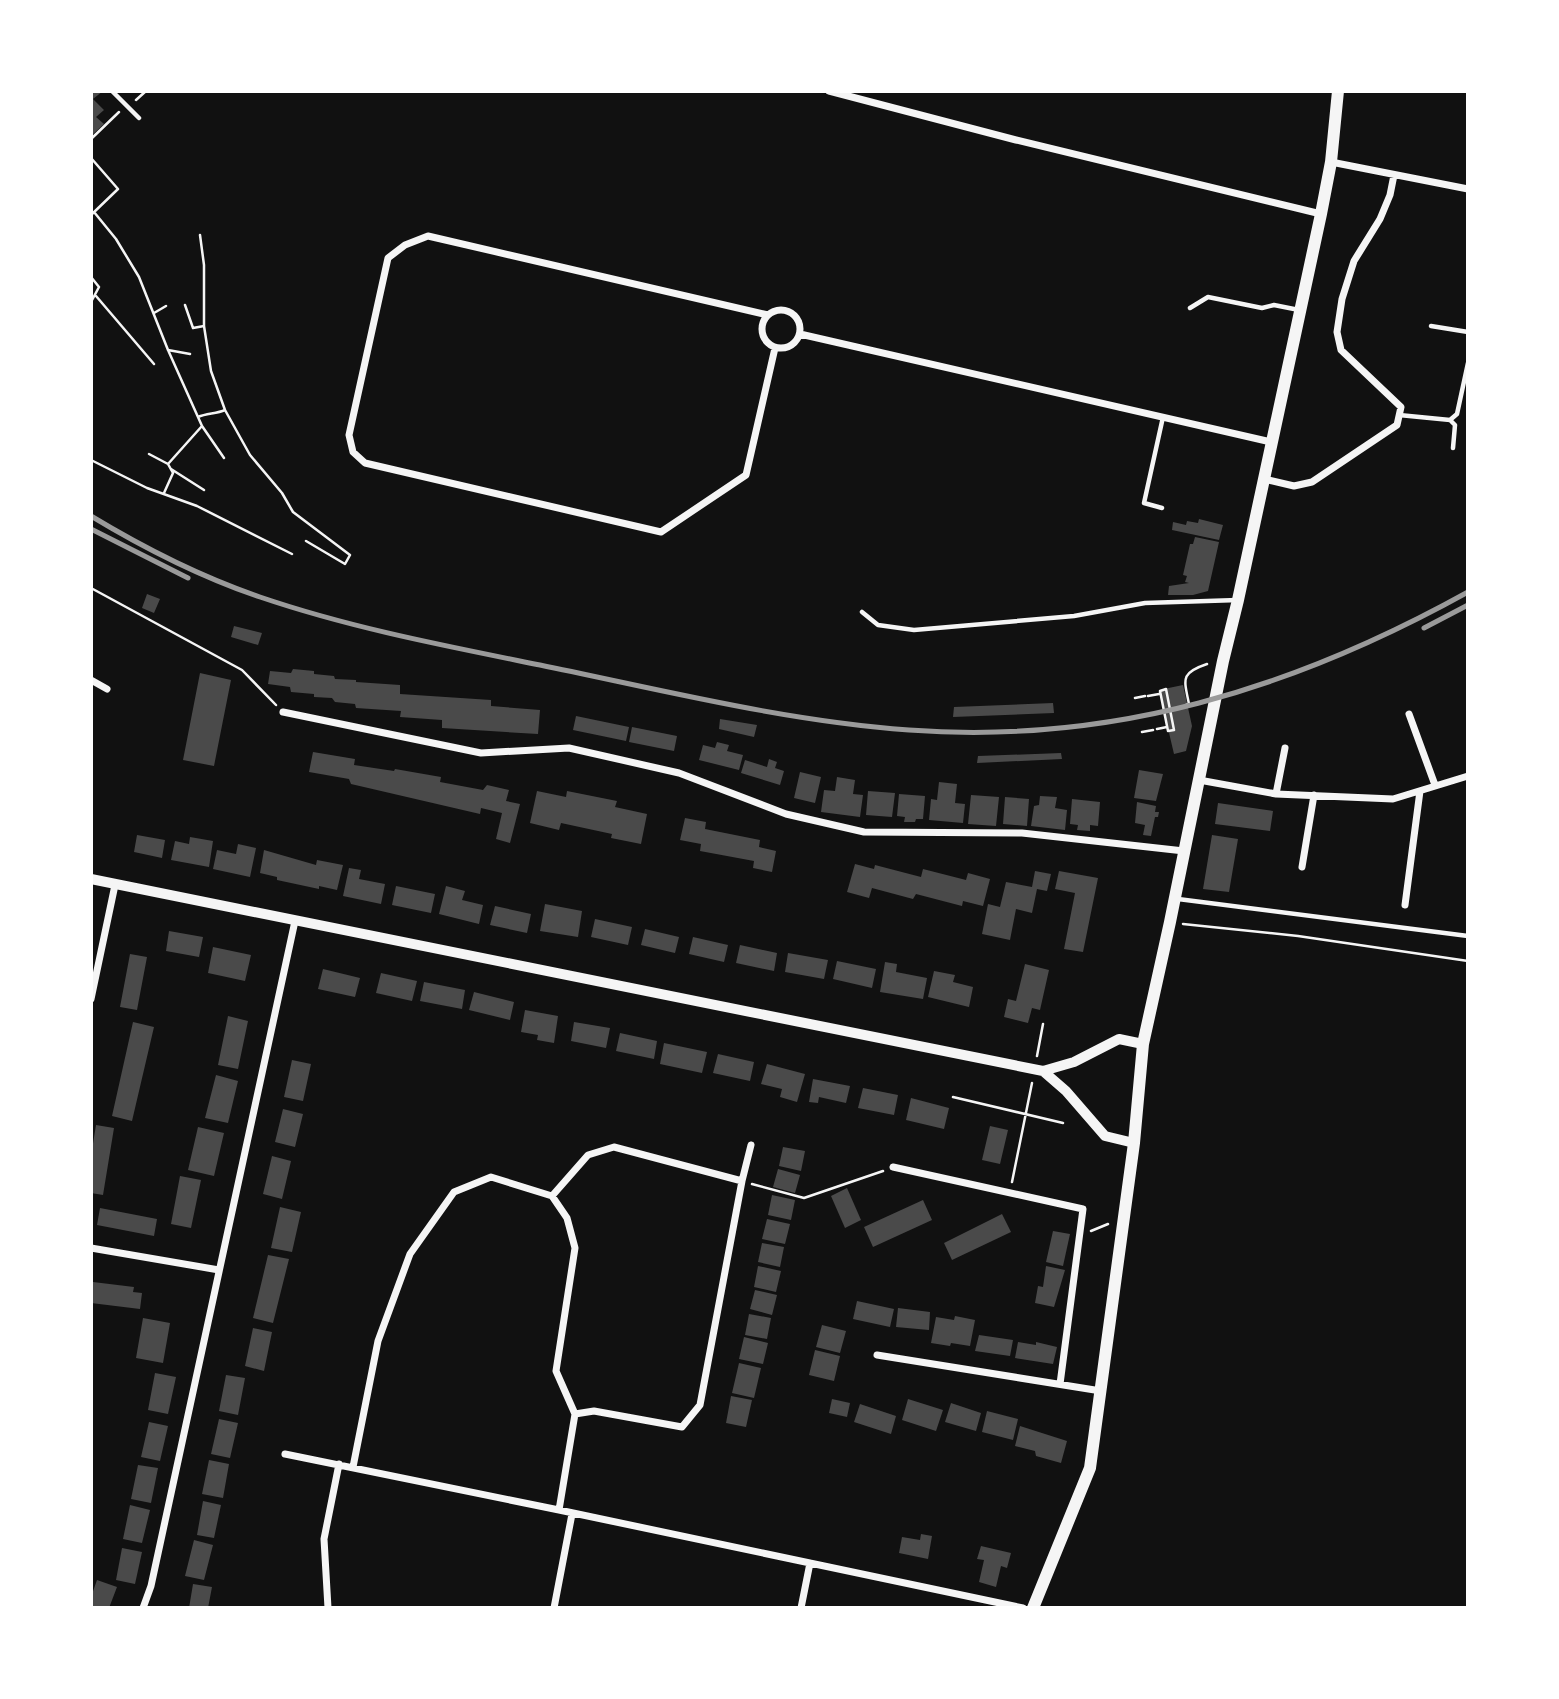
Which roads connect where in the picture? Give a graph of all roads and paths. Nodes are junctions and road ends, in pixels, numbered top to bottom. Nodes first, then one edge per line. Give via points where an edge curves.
1 (113, 91) edge
2 (146, 91) edge
3 (829, 91) edge
4 (1338, 91) edge
5 (126, 105) junction
6 (139, 118) dead end
7 (91, 139) edge
8 (91, 158) edge
9 (1331, 162) junction
10 (1394, 175) junction
11 (1468, 189) edge
12 (92, 213) edge
13 (1321, 214) junction
14 (200, 235) dead end
15 (91, 277) edge
16 (96, 296) junction
17 (91, 302) edge
18 (185, 305) dead end
19 (166, 306) dead end
20 (1190, 308) dead end
21 (1300, 311) junction
22 (154, 313) junction
23 (768, 315) junction
24 (204, 326) junction
25 (1431, 326) dead end
26 (1468, 332) edge
27 (800, 334) junction
28 (775, 348) junction
29 (168, 350) junction
30 (190, 354) dead end
31 (1468, 363) edge
32 (154, 364) dead end
33 (225, 410) junction
34 (1399, 415) junction
35 (198, 417) junction
36 (1163, 417) junction
37 (1450, 421) junction
38 (202, 426) junction
39 (1271, 442) junction
40 (1453, 448) dead end
41 (149, 454) dead end
42 (224, 458) dead end
43 (91, 460) edge
44 (167, 464) junction
45 (171, 469) junction
46 (1264, 479) junction
47 (204, 490) dead end
48 (164, 494) junction
49 (1162, 508) dead end
50 (306, 541) dead end
51 (292, 554) dead end
52 (91, 588) edge
53 (1238, 600) junction
54 (862, 612) dead end
55 (1221, 668) junction
56 (91, 680) edge
57 (107, 689) dead end
58 (1160, 694) junction
59 (1135, 698) dead end
60 (1186, 705) dead end
61 (283, 712) joint
62 (1409, 714) dead end
63 (1167, 727) junction
64 (1142, 732) dead end
65 (1284, 748) dead end
66 (1468, 776) edge
67 (1199, 780) junction
68 (1435, 785) junction
69 (1420, 791) junction
70 (1276, 793) junction
71 (1314, 795) junction
72 (1184, 851) junction
73 (1302, 867) dead end
74 (91, 879) edge
75 (115, 885) junction
76 (1174, 898) junction
77 (1405, 905) dead end
78 (295, 921) junction
79 (1170, 922) junction
80 (1468, 936) edge
81 (1468, 961) edge
82 (91, 999) edge
83 (1043, 1024) dead end
84 (1143, 1044) junction
85 (1039, 1070) junction
86 (953, 1097) dead end
87 (1025, 1114) junction
88 (1063, 1123) dead end
89 (1134, 1143) junction
90 (751, 1145) dead end
91 (892, 1167) joint
92 (742, 1181) junction
93 (1010, 1193) junction
94 (552, 1196) junction
95 (1124, 1218) junction
96 (1080, 1236) junction
97 (91, 1248) edge
98 (219, 1270) junction
99 (877, 1355) dead end
100 (1060, 1384) junction
101 (1101, 1391) junction
102 (575, 1414) junction
103 (285, 1454) dead end
104 (339, 1464) junction
105 (353, 1467) junction
106 (559, 1510) junction
107 (572, 1514) junction
108 (810, 1563) junction
109 (143, 1608) edge
110 (328, 1608) edge
111 (554, 1608) edge
112 (801, 1608) edge
113 (1023, 1608) edge
114 (1033, 1608) edge

1 - 5 lane
2 - 5 path
3 - 13 street
4 - 9 main road
5 - 6 lane
5 - 7 path
8 - 12 path via 118,189
9 - 10 street
9 - 13 main road
10 - 11 street
10 - 34 street via 1380,219 1354,261 1337,332 1341,350 1401,407
12 - 22 path via 130,260
13 - 21 main road
14 - 24 path
15 - 16 path via 99,287
16 - 17 path
16 - 32 path
18 - 24 path via 193,328
19 - 22 path
20 - 21 lane via 1208,296
21 - 39 main road
22 - 29 path
23 - 27 street via 779,310 791,312 799,321
23 - 28 street via 762,333
23 - 28 street via 428,236 388,258 349,435 353,452 365,463 661,532 746,475
24 - 33 path via 211,371
25 - 26 lane
27 - 28 street via 793,345
27 - 36 street
29 - 30 path
29 - 35 path
31 - 37 lane via 1457,414
33 - 35 path
33 - 50 path via 250,454 293,512 350,555 345,564
34 - 37 lane
34 - 46 street via 1397,425 1312,482 1294,486
35 - 38 path
36 - 39 street
36 - 49 lane via 1144,503
37 - 40 lane via 1455,425
38 - 42 path
38 - 44 path
39 - 46 main road
41 - 44 path
43 - 48 path
44 - 45 path
45 - 47 path
45 - 48 path
46 - 53 main road
48 - 51 path
52 - 61 path via 242,670
53 - 54 lane via 1145,603 1074,616 914,630 878,625
53 - 55 main road
55 - 60 path via 1190,670 1185,680
55 - 67 main road
56 - 57 street
58 - 59 path
58 - 63 path
58 - 63 path via 1166,689 1174,730
61 - 72 street via 481,753 569,748 679,773 786,814 864,832 1022,833
62 - 68 street
63 - 64 path
65 - 70 street
66 - 68 street
67 - 70 street
67 - 72 main road
68 - 69 street
69 - 71 street via 1393,799
69 - 77 street
70 - 71 street
71 - 73 street
72 - 76 main road
74 - 75 street
75 - 78 street
75 - 82 street
76 - 79 main road
76 - 80 lane
78 - 85 street
78 - 98 street
79 - 81 path
79 - 84 main road
83 - 85 path
84 - 85 street via 1119,1039 1074,1062
84 - 89 main road
85 - 87 path
85 - 89 street via 1066,1091 1105,1136
86 - 87 path
87 - 88 path
87 - 93 path
89 - 95 main road
90 - 92 street
91 - 92 path via 804,1198
91 - 93 street
92 - 94 street via 614,1147 588,1155
92 - 102 street via 700,1405 682,1427 594,1411
93 - 96 street via 1083,1209
94 - 102 street via 567,1218 575,1248 556,1371
94 - 105 street via 491,1177 454,1192 410,1254 378,1341
95 - 96 path
95 - 101 main road
96 - 100 street
97 - 98 street
98 - 109 street
99 - 100 street
100 - 101 street
101 - 114 main road via 1090,1468
102 - 106 street
103 - 104 street
104 - 105 street
104 - 110 street via 324,1539
105 - 106 street
106 - 107 street
107 - 108 street
107 - 111 street
108 - 112 street
108 - 113 street

